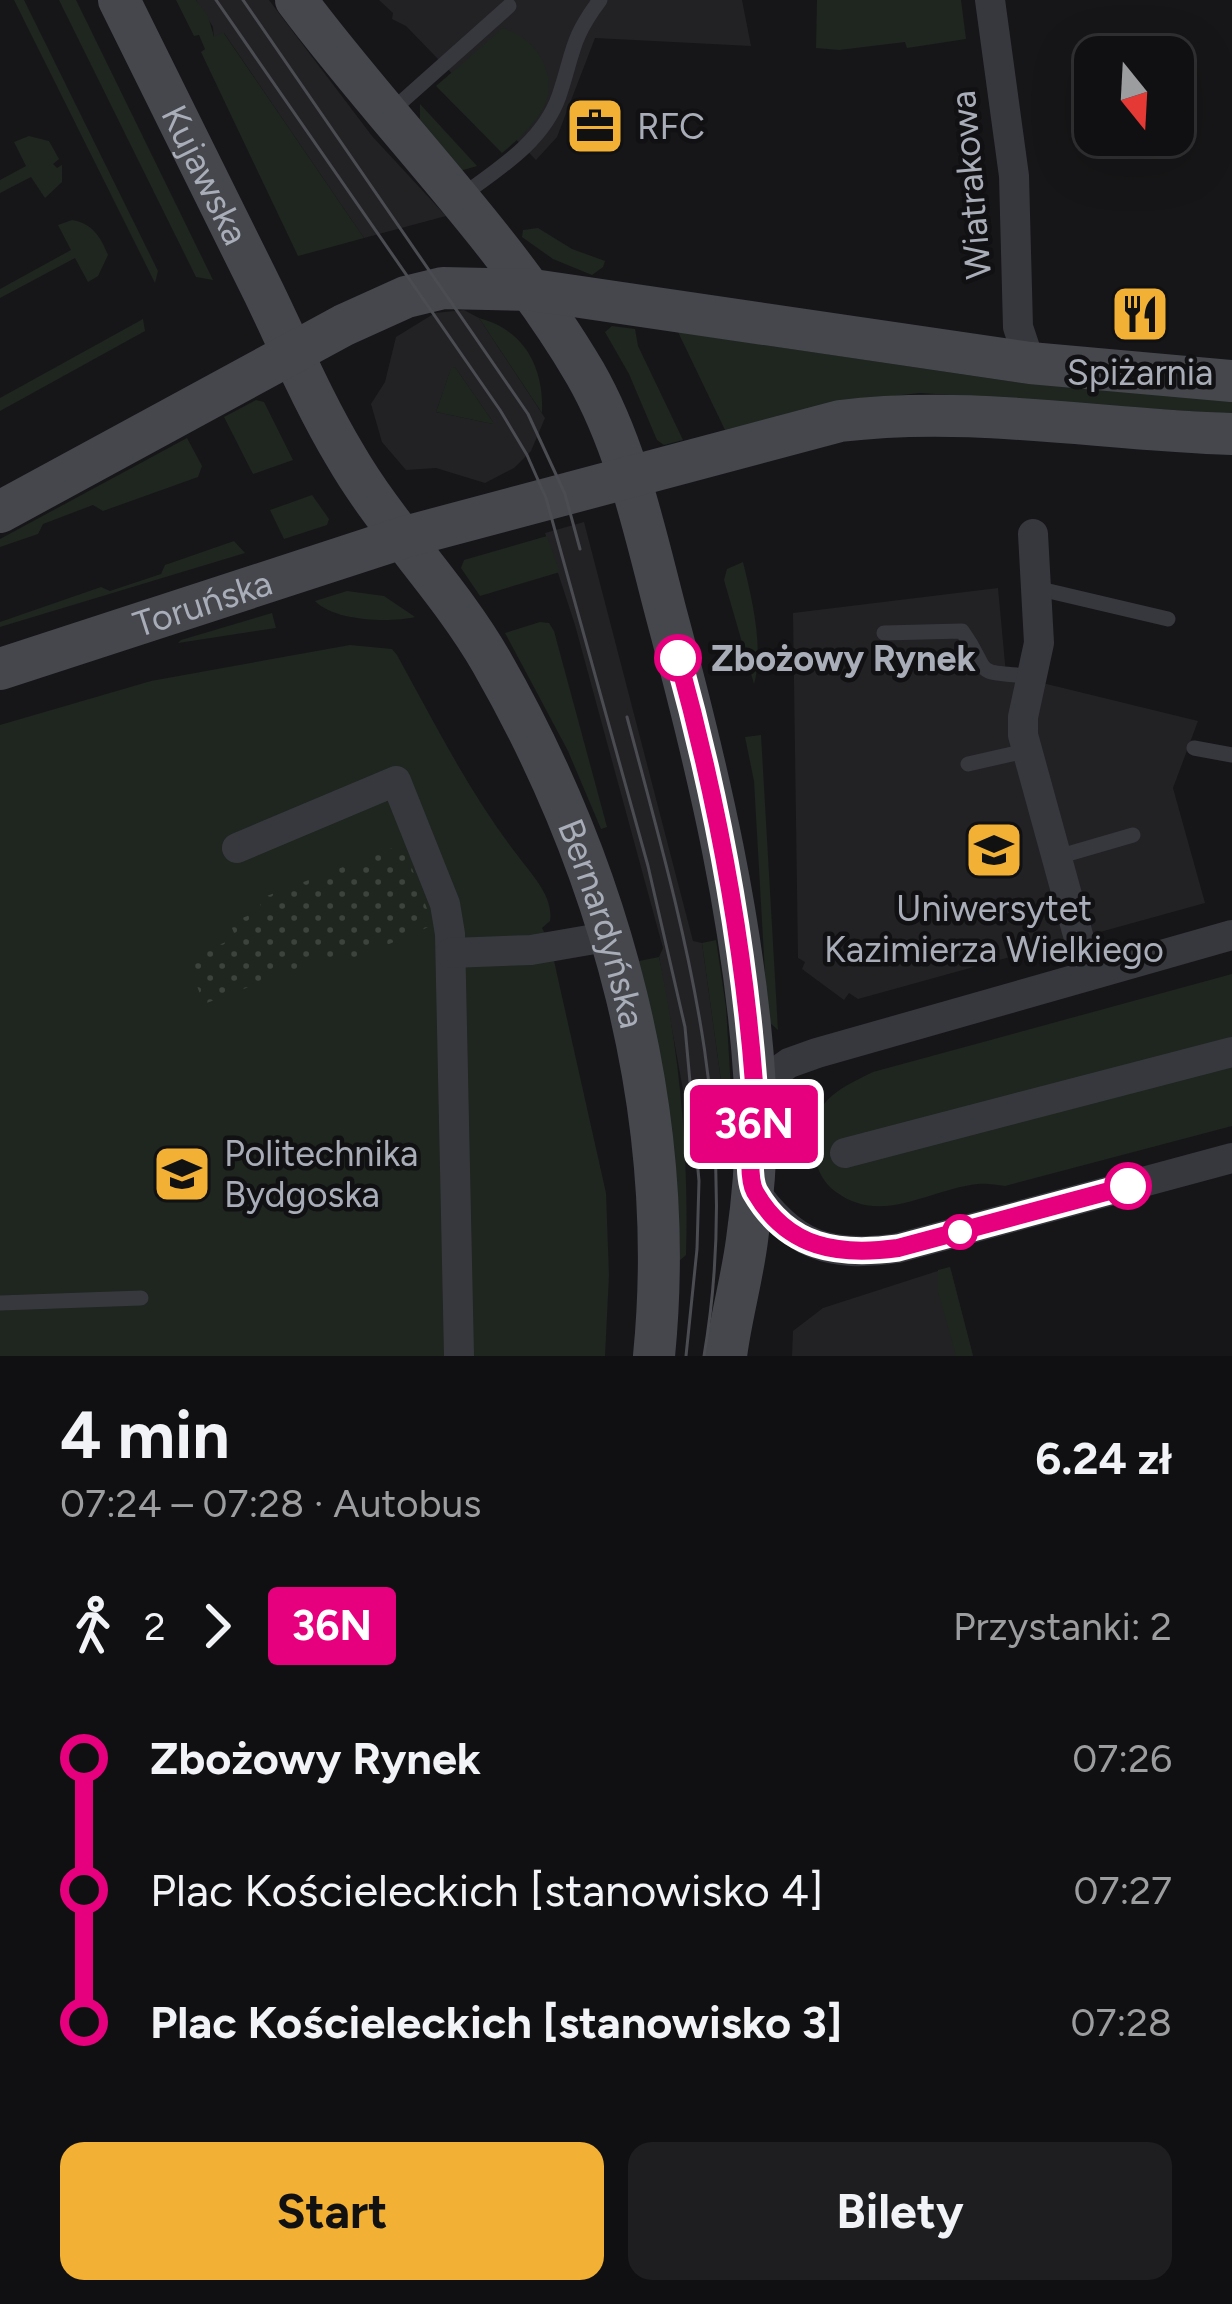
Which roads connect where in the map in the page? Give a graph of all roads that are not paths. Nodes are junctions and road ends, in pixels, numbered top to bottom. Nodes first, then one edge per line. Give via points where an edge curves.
1 (119, 0) edge
2 (296, 0) edge
3 (600, 0) edge
4 (990, 0) edge
5 (509, 6) dead end
6 (386, 115) junction
7 (458, 199) junction
8 (532, 290) junction
9 (293, 352) junction
10 (1030, 363) junction
11 (1212, 380) edge
12 (1232, 434) edge
13 (629, 478) junction
14 (0, 512) edge
15 (1034, 534) dead end
16 (405, 537) junction
17 (1036, 588) junction
18 (1168, 619) dead end
19 (884, 633) dead end
20 (0, 669) edge
21 (1031, 676) junction
22 (1194, 748) dead end
23 (1025, 752) junction
24 (1232, 755) edge
25 (968, 764) dead end
26 (1133, 835) dead end
27 (237, 848) dead end
28 (1054, 858) junction
29 (1232, 934) edge
30 (611, 936) junction
31 (451, 953) junction
32 (1089, 975) junction
33 (1232, 1052) edge
34 (755, 1087) junction
35 (844, 1154) dead end
36 (1232, 1158) edge
37 (752, 1187) junction
38 (141, 1298) dead end
39 (0, 1303) edge
40 (459, 1356) edge
41 (653, 1356) edge
42 (726, 1356) edge

1 - 9 main road, Kujawska
2 - 6 main road
3 - 7 lane via 575,35 560,94 536,136
4 - 10 street, Wiatrakowa via 1014,176 1018,327
5 - 6 lane
6 - 7 main road
7 - 8 main road
8 - 9 main road via 418,293
8 - 10 main road
8 - 13 main road via 586,376
9 - 14 main road
9 - 16 main road, Kujawska via 343,452
10 - 11 main road
12 - 13 main road via 896,414 787,433
13 - 16 main road, Toruńska
13 - 34 main road via 720,822
15 - 17 street
16 - 20 main road, Toruńska
16 - 30 main road, Bernardyńska via 467,621 532,738 568,811
17 - 18 lane
17 - 21 street via 1039,643
19 - 21 lane via 962,631 980,667
21 - 23 street
22 - 24 lane
23 - 25 lane
23 - 28 street
26 - 28 lane
27 - 31 street via 396,782 445,904
28 - 32 street
29 - 32 street
30 - 31 street
30 - 41 main road, Bernardyńska via 655,1170
31 - 40 street
32 - 34 street via 806,1056
33 - 35 street
34 - 37 main road
36 - 37 street via 870,1252 843,1253 796,1236
37 - 42 main road
38 - 39 lane

